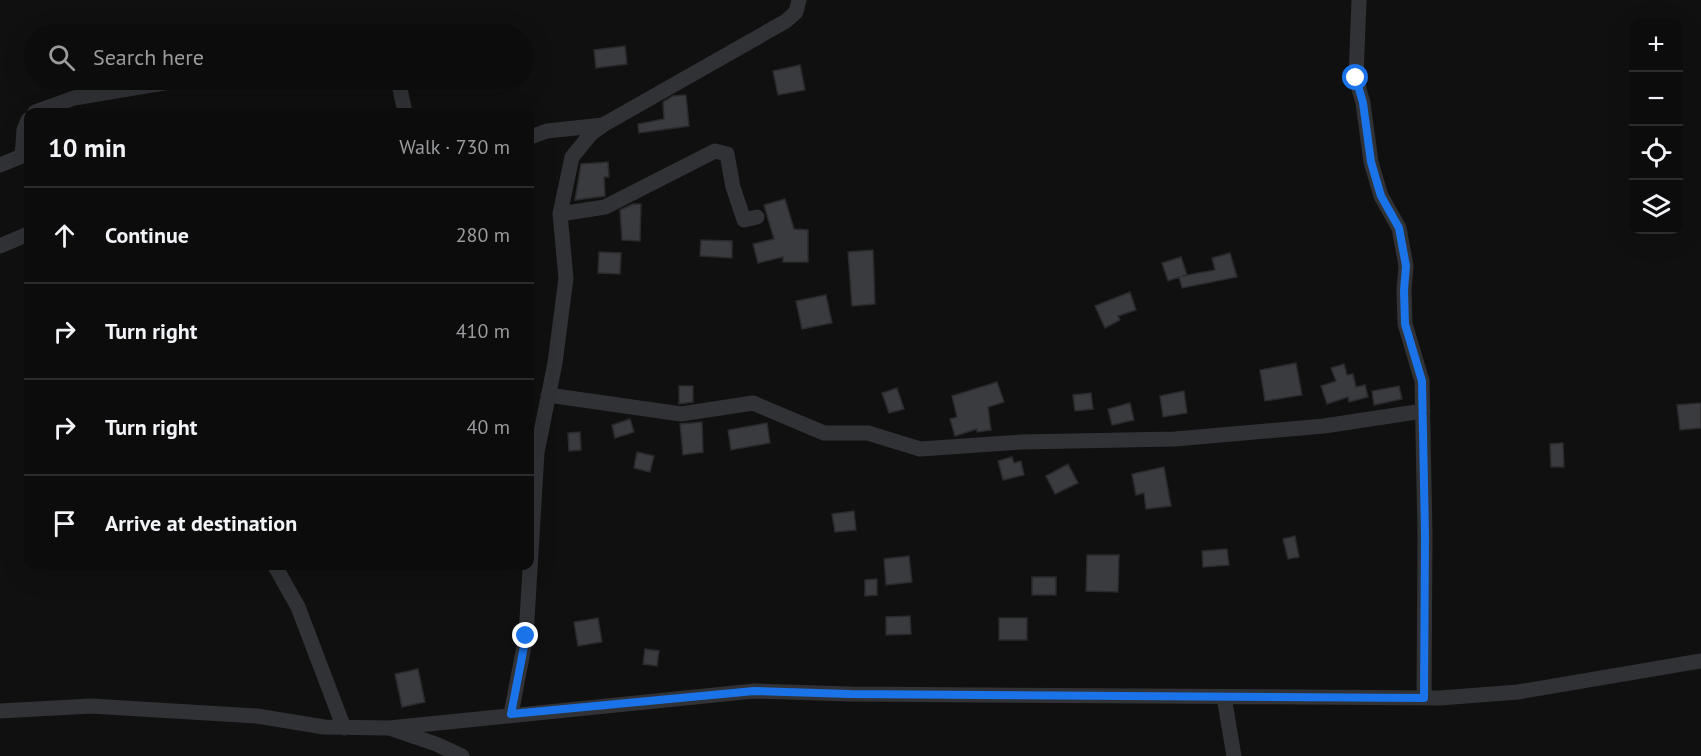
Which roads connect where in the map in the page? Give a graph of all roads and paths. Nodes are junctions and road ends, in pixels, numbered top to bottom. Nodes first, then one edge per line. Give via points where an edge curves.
1 (799, 0) edge
2 (1359, 0) edge
3 (122, 90) edge
4 (400, 90) edge
5 (39, 108) edge
6 (404, 108) edge
7 (603, 125) junction
8 (24, 130) edge
9 (534, 136) edge
10 (0, 165) edge
11 (560, 214) junction
12 (757, 217) dead end
13 (24, 236) edge
14 (0, 246) edge
15 (548, 395) junction
16 (1423, 411) junction
17 (534, 502) edge
18 (277, 570) edge
19 (530, 570) edge
20 (1701, 661) edge
21 (1224, 697) junction
22 (1424, 698) junction
23 (0, 711) edge
24 (511, 714) junction
25 (344, 728) junction
26 (389, 728) junction
27 (462, 756) edge
28 (1234, 756) edge

1 - 7 street via 796,12 786,21
2 - 16 street via 1356,78 1371,162 1381,196 1399,228 1406,266 1405,324 1422,381
3 - 5 street
4 - 6 street
7 - 9 street
7 - 11 street via 572,157
8 - 10 street via 22,156
11 - 12 street via 605,207 715,151 727,154 744,220
11 - 15 street via 566,278
13 - 14 street
15 - 16 street via 681,414 753,403 824,433 868,433 920,449 1021,442 1175,439 1324,426
15 - 17 street via 537,452
16 - 22 street
18 - 25 street via 298,607
19 - 24 street via 526,636
20 - 22 street via 1518,692
21 - 22 street
21 - 24 street via 772,691
21 - 28 street
23 - 25 street via 91,706 256,716
24 - 26 street
25 - 26 street
26 - 27 street

